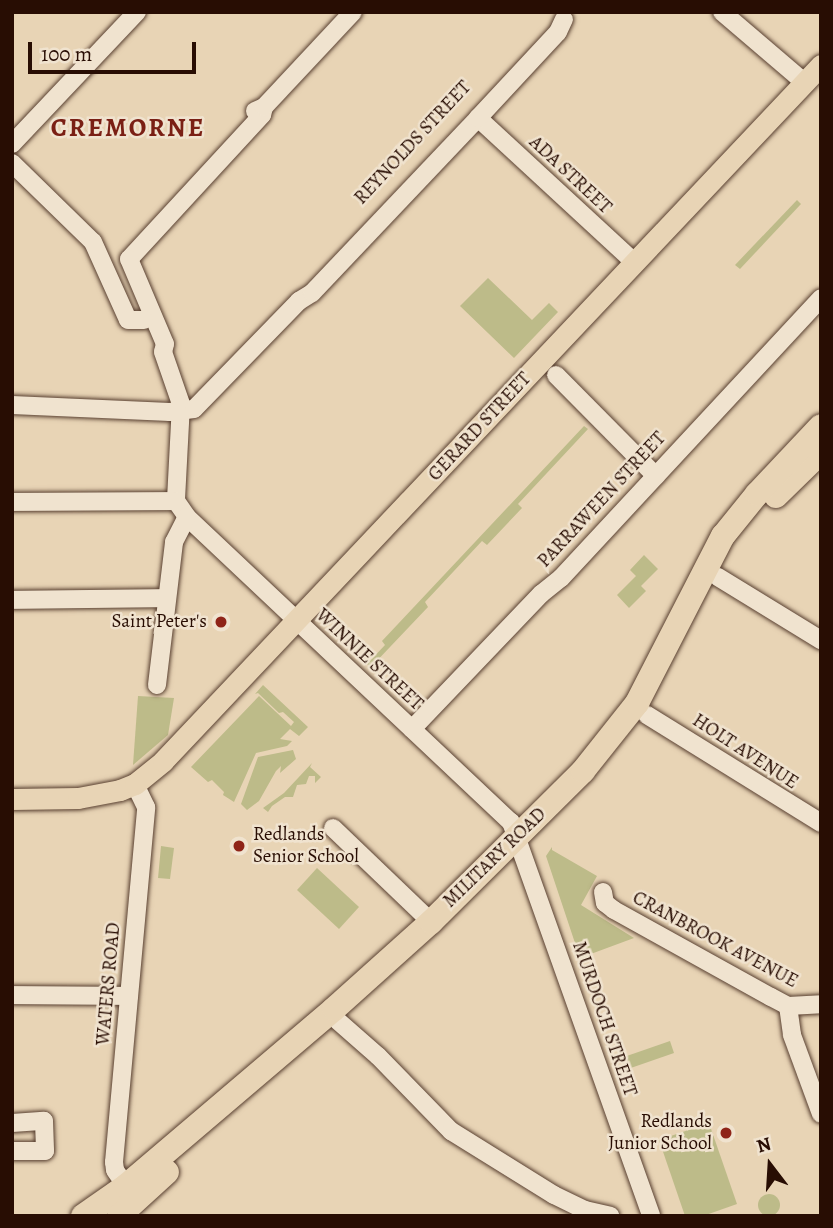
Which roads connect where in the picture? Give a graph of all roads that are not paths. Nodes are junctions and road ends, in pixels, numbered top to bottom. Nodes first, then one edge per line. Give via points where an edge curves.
1 (137, 12) edge
2 (353, 12) edge
3 (722, 12) edge
4 (567, 16) edge
5 (821, 65) edge
6 (805, 83) junction
7 (264, 107) junction
8 (478, 118) junction
9 (13, 140) edge
10 (12, 163) edge
11 (634, 262) junction
12 (821, 299) edge
13 (299, 301) junction
14 (144, 320) junction
15 (163, 352) junction
16 (556, 375) dead end
17 (12, 405) edge
18 (182, 412) junction
19 (821, 426) edge
20 (821, 452) edge
21 (656, 476) junction
22 (176, 501) junction
23 (12, 502) edge
24 (187, 517) junction
25 (718, 577) junction
26 (166, 598) junction
27 (12, 600) edge
28 (297, 621) junction
29 (821, 640) edge
30 (157, 685) dead end
31 (647, 715) junction
32 (412, 729) junction
33 (135, 784) junction
34 (12, 799) edge
35 (821, 823) edge
36 (333, 828) dead end
37 (520, 844) junction
38 (603, 892) dead end
39 (431, 922) junction
40 (12, 995) edge
41 (129, 996) junction
42 (821, 1004) edge
43 (788, 1006) junction
44 (338, 1021) junction
45 (821, 1114) edge
46 (12, 1124) edge
47 (12, 1151) edge
48 (127, 1207) edge
49 (83, 1216) edge
50 (610, 1216) edge
51 (651, 1216) edge

1 - 9 street
2 - 7 street
3 - 6 street
4 - 8 street, REYNOLDS STREET via 558,32
4 - 13 street, REYNOLDS STREET via 550,27 305,286
5 - 6 main road, GERARD STREET
6 - 11 main road, GERARD STREET
7 - 14 street via 256,109 118,258
7 - 15 street via 262,115 129,259 165,344
8 - 11 street, ADA STREET
8 - 13 street, REYNOLDS STREET via 312,293
10 - 14 street via 93,242 128,320
11 - 28 main road, GERARD STREET
12 - 21 street, PARRAWEEN STREET
13 - 18 street, REYNOLDS STREET via 206,400
14 - 15 street
15 - 18 street
16 - 21 street
17 - 18 street
18 - 22 street
19 - 37 highway, MILITARY ROAD via 723,536 658,666 622,724
20 - 25 highway, MILITARY ROAD via 763,509
21 - 32 street, PARRAWEEN STREET
22 - 23 street
22 - 24 street
24 - 26 street via 174,542
24 - 28 street, WINNIE STREET
25 - 29 street
25 - 31 highway, MILITARY ROAD
26 - 27 street
26 - 30 street
28 - 32 street, WINNIE STREET
28 - 33 main road, GERARD STREET via 163,761
31 - 35 street, HOLT AVENUE
31 - 37 highway, MILITARY ROAD via 603,770
32 - 37 street, WINNIE STREET via 511,822
33 - 34 main road via 78,798
33 - 41 street, WATERS ROAD via 146,807
36 - 39 street
37 - 39 highway, MILITARY ROAD
37 - 44 highway, MILITARY ROAD via 400,968
37 - 51 street, MURDOCH STREET
38 - 43 street, CRANBROOK AVENUE via 605,903 614,910
39 - 48 highway, MILITARY ROAD
40 - 41 street
41 - 48 street, WATERS ROAD via 114,1162
42 - 43 street, CRANBROOK AVENUE
43 - 45 street via 792,1035
44 - 48 highway, MILITARY ROAD
44 - 50 street via 451,1130 554,1195
46 - 47 street via 44,1121 45,1151
48 - 49 highway, MILITARY ROAD

